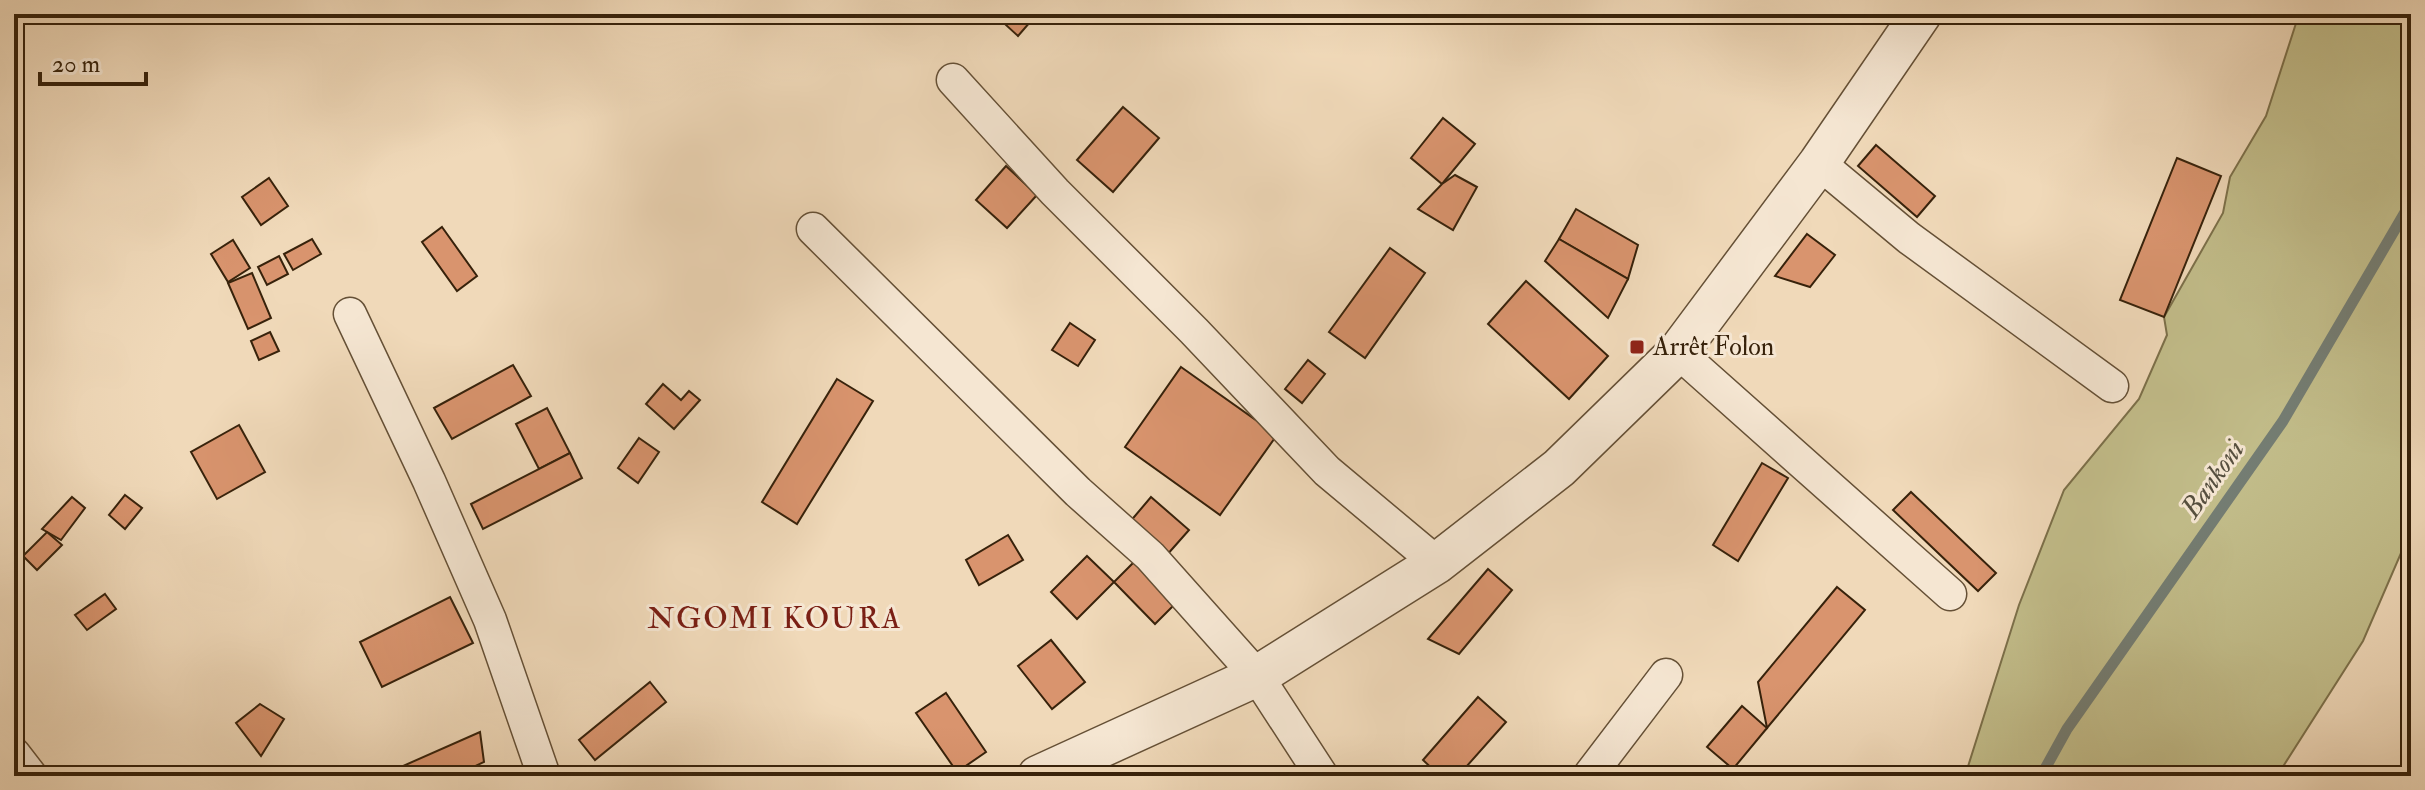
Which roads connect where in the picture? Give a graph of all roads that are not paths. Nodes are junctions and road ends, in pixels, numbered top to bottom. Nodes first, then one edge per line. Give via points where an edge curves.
1 (1921, 14) edge
2 (953, 80) dead end
3 (1819, 163) junction
4 (813, 229) dead end
5 (350, 314) dead end
6 (1678, 352) junction
7 (2112, 386) dead end
8 (1437, 563) junction
9 (1950, 594) dead end
10 (1666, 675) dead end
11 (1257, 676) junction
12 (14, 754) edge
13 (31, 776) edge
14 (544, 776) edge
15 (1038, 776) edge
16 (1322, 776) edge
17 (1589, 776) edge

1 - 3 street
2 - 8 street via 1327,471
3 - 6 street
3 - 7 street via 1909,238
4 - 11 street via 1078,492 1150,556
5 - 14 street via 490,620
6 - 8 street via 1559,468
6 - 9 street
8 - 11 street
10 - 17 street
11 - 15 street
11 - 16 street
12 - 13 street

